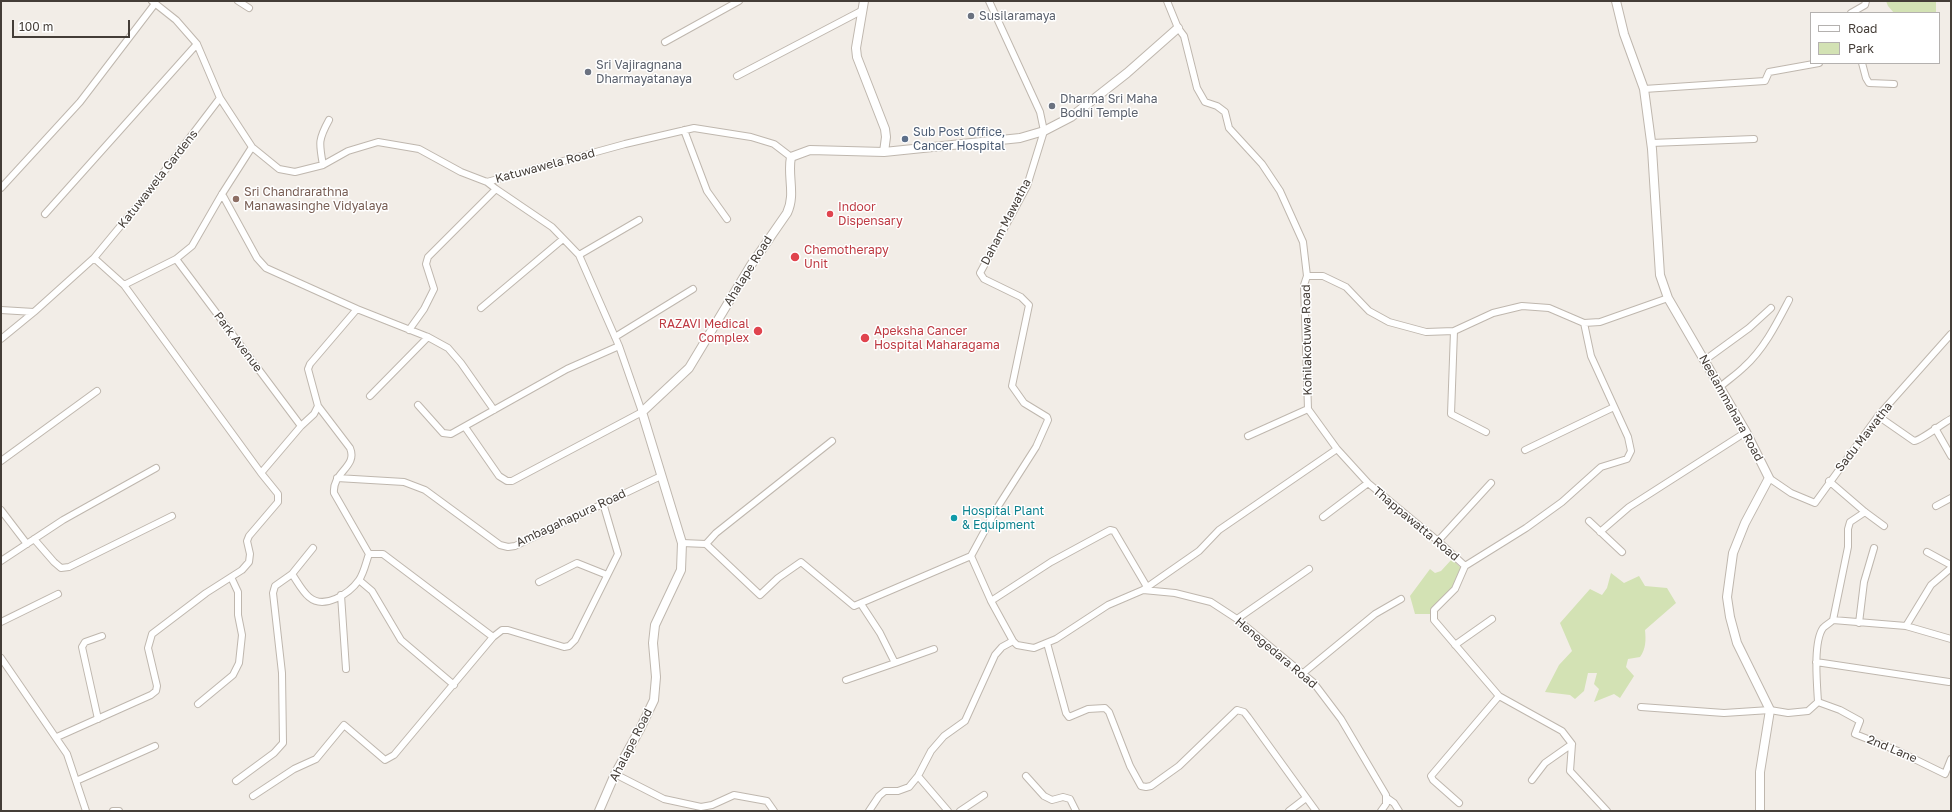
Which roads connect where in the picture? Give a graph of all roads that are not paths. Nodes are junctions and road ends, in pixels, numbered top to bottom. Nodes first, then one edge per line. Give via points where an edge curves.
1 (238, 1) edge
2 (739, 1) edge
3 (864, 1) edge
4 (989, 1) edge
5 (1167, 1) edge
6 (1616, 1) edge
7 (1866, 1) edge
8 (153, 3) edge
9 (249, 8) dead end
10 (863, 10) junction
11 (1853, 12) edge
12 (1178, 28) junction
13 (665, 42) dead end
14 (197, 44) junction
15 (1813, 64) edge
16 (1862, 64) edge
17 (737, 76) dead end
18 (1894, 84) dead end
19 (1644, 89) junction
20 (220, 98) junction
21 (329, 120) dead end
22 (684, 130) junction
23 (1044, 131) junction
24 (1754, 139) dead end
25 (1651, 142) junction
26 (252, 147) junction
27 (884, 152) junction
28 (791, 157) junction
29 (323, 165) junction
30 (487, 182) junction
31 (1, 188) edge
32 (496, 190) junction
33 (222, 194) junction
34 (45, 214) dead end
35 (727, 219) dead end
36 (639, 220) dead end
37 (563, 239) junction
38 (579, 255) junction
39 (94, 258) junction
40 (176, 259) junction
41 (1307, 276) junction
42 (124, 285) junction
43 (693, 288) dead end
44 (1668, 298) junction
45 (1789, 300) dead end
46 (482, 308) dead end
47 (1771, 308) dead end
48 (1, 310) edge
49 (357, 310) junction
50 (34, 312) junction
51 (1584, 323) junction
52 (409, 330) junction
53 (1454, 331) junction
54 (1951, 334) edge
55 (428, 337) junction
56 (615, 337) junction
57 (1, 339) edge
58 (619, 346) junction
59 (1704, 360) junction
60 (1720, 387) junction
61 (97, 391) dead end
62 (370, 396) dead end
63 (418, 405) dead end
64 (318, 406) junction
65 (1614, 407) junction
66 (1308, 409) junction
67 (494, 410) junction
68 (642, 412) junction
69 (1878, 416) junction
70 (1951, 419) edge
71 (301, 426) junction
72 (466, 427) junction
73 (1935, 428) junction
74 (1486, 432) dead end
75 (1746, 432) junction
76 (1248, 436) dead end
77 (832, 441) dead end
78 (1337, 449) junction
79 (1525, 450) dead end
80 (1951, 456) edge
81 (1, 461) edge
82 (156, 468) dead end
83 (261, 473) junction
84 (661, 476) junction
85 (337, 478) junction
86 (1769, 478) junction
87 (1829, 481) junction
88 (1368, 483) junction
89 (1491, 484) dead end
90 (1951, 498) edge
91 (603, 503) junction
92 (1936, 506) dead end
93 (1, 510) edge
94 (1865, 512) junction
95 (172, 516) dead end
96 (1323, 517) dead end
97 (1589, 521) dead end
98 (1884, 526) dead end
99 (1600, 532) junction
100 (34, 539) junction
101 (1438, 541) junction
102 (682, 543) junction
103 (27, 544) junction
104 (706, 544) junction
105 (314, 548) dead end
106 (1874, 548) dead end
107 (1622, 552) dead end
108 (1927, 552) dead end
109 (369, 554) junction
110 (971, 556) junction
111 (1, 561) edge
112 (1951, 565) edge
113 (1466, 566) junction
114 (1951, 568) edge
115 (1309, 569) dead end
116 (292, 574) junction
117 (607, 575) junction
118 (231, 577) junction
119 (359, 580) junction
120 (539, 582) dead end
121 (1145, 589) junction
122 (58, 594) dead end
123 (341, 595) junction
124 (1400, 598) dead end
125 (991, 601) junction
126 (861, 604) junction
127 (1237, 619) junction
128 (1492, 619) dead end
129 (1833, 620) junction
130 (1, 622) edge
131 (1859, 623) junction
132 (1906, 626) junction
133 (102, 636) dead end
134 (493, 637) junction
135 (1951, 639) edge
136 (1013, 641) junction
137 (1047, 643) junction
138 (1455, 645) junction
139 (934, 649) dead end
140 (1, 658) edge
141 (1816, 662) junction
142 (895, 663) junction
143 (346, 669) dead end
144 (1302, 674) junction
145 (846, 680) dead end
146 (1949, 682) dead end
147 (454, 685) junction
148 (1499, 696) junction
149 (1818, 702) junction
150 (198, 704) dead end
151 (1641, 707) dead end
152 (1770, 710) junction
153 (98, 719) junction
154 (57, 737) junction
155 (1572, 744) junction
156 (155, 746) dead end
157 (1951, 759) edge
158 (615, 774) junction
159 (918, 776) junction
160 (1026, 776) dead end
161 (1532, 780) dead end
162 (76, 781) junction
163 (236, 781) dead end
164 (984, 795) dead end
165 (253, 796) dead end
166 (1306, 798) junction
167 (1387, 798) junction
168 (1459, 803) dead end
169 (86, 811) edge
170 (113, 811) edge
171 (119, 811) edge
172 (599, 811) edge
173 (774, 811) edge
174 (869, 811) edge
175 (948, 811) edge
176 (960, 811) edge
177 (1076, 811) edge
178 (1289, 811) edge
179 (1316, 811) edge
180 (1381, 811) edge
181 (1399, 811) edge
182 (1607, 811) edge
183 (1760, 811) edge

1 - 9 street
2 - 13 street
3 - 10 street
4 - 23 street, Daham Mawatha via 1040,112
5 - 12 street
6 - 19 street, Neelammahara Road via 1624,34
7 - 11 street via 1865,5
8 - 14 street, Katuwawela Road via 176,20
8 - 31 street via 80,102
10 - 17 street
10 - 27 street via 856,48 885,129
12 - 23 street via 1071,117
12 - 41 street via 1184,36 1197,88 1205,102 1225,112 1229,128 1262,164 1280,192 1304,242
14 - 20 street, Katuwawela Road
14 - 34 street
15 - 19 street via 1769,72 1765,81
16 - 18 street via 1869,83
19 - 25 street, Neelammahara Road
20 - 26 street, Katuwawela Road
20 - 39 street, Katuwawela Gardens via 147,194
21 - 29 street via 320,135
22 - 28 street, Katuwawela Road via 694,128 751,137 774,144
22 - 30 street, Katuwawela Road
22 - 35 street via 707,191
23 - 27 street via 1020,138
23 - 110 street, Daham Mawatha via 1028,186 980,273 984,279 1021,297 1029,305 1012,386 1024,403 1048,420 1036,447 997,508
24 - 25 street
25 - 44 street, Neelammahara Road via 1660,275
26 - 29 street, Katuwawela Road via 279,169 295,172
26 - 33 street
27 - 28 street via 810,150
28 - 68 street, Ahalape Road via 789,165 792,195 787,213 751,265 689,368
29 - 30 street, Katuwawela Road via 348,151 378,142 419,149 461,172
30 - 32 street
32 - 37 street via 552,227
32 - 52 street via 428,256 426,264 434,289
33 - 40 street via 192,246
33 - 49 street via 257,258 266,268
36 - 38 street
37 - 38 street
37 - 46 street
38 - 56 street
39 - 42 street
39 - 50 street, Katuwawela Gardens
40 - 42 street
40 - 71 street, Park Avenue
41 - 53 street, Kohilakotuwa Road via 1323,276 1346,287 1369,311 1389,322 1426,332
41 - 66 street, Kohilakotuwa Road via 1304,285
42 - 83 street
43 - 56 street
44 - 51 street, Kohilakotuwa Road via 1600,322
44 - 59 street, Neelammahara Road
45 - 60 street via 1758,352 1745,367
47 - 59 street via 1749,328
48 - 50 street
49 - 52 street
49 - 64 street via 310,364 308,369
50 - 57 street, Katuwawela Gardens
51 - 53 street, Kohilakotuwa Road via 1549,308 1522,306 1493,313
51 - 65 street via 1591,356
52 - 55 street
53 - 74 street via 1451,414
54 - 69 street, Sadu Mawatha
55 - 62 street
55 - 67 street via 448,348
56 - 58 street
58 - 67 street via 567,369
58 - 68 street
59 - 60 street, Neelammahara Road
60 - 75 street, Neelammahara Road
61 - 81 street
63 - 72 street via 443,433 451,434
64 - 71 street via 314,414
64 - 85 street via 353,455
65 - 79 street
65 - 113 street via 1628,437 1631,451 1627,459 1601,467 1562,502
66 - 76 street
66 - 78 street, Kohilakotuwa Road
67 - 72 street
68 - 72 street via 512,481 499,476
68 - 84 street, Ahalape Road
69 - 73 street via 1914,441 1920,441
69 - 87 street, Sadu Mawatha
70 - 73 street
71 - 83 street
73 - 80 street
75 - 86 street, Neelammahara Road
75 - 99 street via 1629,507
77 - 104 street via 716,533
78 - 88 street, Thappawatta Road
78 - 121 street via 1218,530 1199,551
82 - 100 street
83 - 118 street via 278,494 278,502 249,536 249,562
84 - 91 street, Ambagahapura Road
84 - 102 street, Ahalape Road
85 - 91 street, Ambagahapura Road via 404,482 425,490 500,545 508,547 515,546
85 - 109 street via 334,493
86 - 87 street, Sadu Mawatha via 1791,493 1815,503
86 - 152 street via 1745,523 1733,553 1727,597 1737,643
87 - 94 street
88 - 96 street
88 - 101 street, Thappawatta Road
89 - 101 street
90 - 92 street
91 - 117 street via 618,554
93 - 103 street
94 - 98 street
94 - 129 street via 1850,522 1848,547
95 - 100 street via 69,567 61,568
97 - 99 street
99 - 107 street
100 - 103 street
101 - 113 street, Thappawatta Road
102 - 104 street
102 - 158 street, Ahalape Road via 681,570 655,625 654,700
103 - 111 street
104 - 126 street via 760,595 801,562 854,606
105 - 116 street
106 - 131 street via 1864,582
108 - 112 street
109 - 119 street
109 - 134 street via 383,554
110 - 125 street
110 - 126 street
113 - 138 street, Thappawatta Road via 1455,589 1434,610 1434,620
114 - 132 street via 1931,585
115 - 127 street
116 - 123 street via 309,597 317,602 330,602
116 - 163 street via 275,586 273,593 282,673 283,743 274,753
117 - 120 street via 577,563
117 - 134 street via 570,646 564,647 508,630 502,630
118 - 150 street via 238,592 238,615 242,635 239,663 232,675
118 - 153 street via 152,634 148,648 156,691
119 - 123 street
119 - 147 street via 372,592 401,640
121 - 125 street via 1114,531 1110,530 1051,562
121 - 127 street, Henegedara Road via 1210,602
121 - 137 street via 1108,605
122 - 130 street
123 - 143 street
124 - 144 street via 1375,614
125 - 136 street
126 - 142 street
127 - 144 street, Henegedara Road
128 - 138 street
129 - 131 street
129 - 141 street via 1824,626 1821,632
131 - 132 street
132 - 135 street
133 - 153 street via 85,642 82,647
134 - 147 street
136 - 137 street via 1017,646 1024,648 1034,648
136 - 159 street via 1002,647 995,655 965,721 944,736 931,751
137 - 166 street via 1068,717 1088,710 1105,708 1141,786 1151,786 1179,766 1237,710 1244,712 1248,717
138 - 148 street, Thappawatta Road
139 - 142 street
140 - 154 street
141 - 146 street
141 - 149 street
142 - 145 street
144 - 167 street, Henegedara Road via 1332,705
147 - 165 street via 389,758 385,760 344,725 316,759 294,769
148 - 155 street via 1562,731
148 - 168 street via 1431,776
149 - 152 street via 1808,711 1788,713
149 - 157 street, 2nd Lane via 1860,721 1855,734 1945,774
151 - 152 street via 1724,713
152 - 183 street via 1760,772
153 - 154 street
154 - 162 street via 67,754
155 - 161 street via 1545,764
155 - 182 street via 1570,771
156 - 162 street
158 - 172 street, Ahalape Road
158 - 173 street via 664,799 693,806 712,805 734,795 767,801
159 - 174 street via 908,787 898,791 885,791
159 - 175 street
160 - 177 street via 1044,796 1052,800 1063,797 1070,799
162 - 169 street
164 - 176 street
166 - 178 street
166 - 179 street
167 - 180 street
167 - 181 street, Henegedara Road
170 - 171 street

